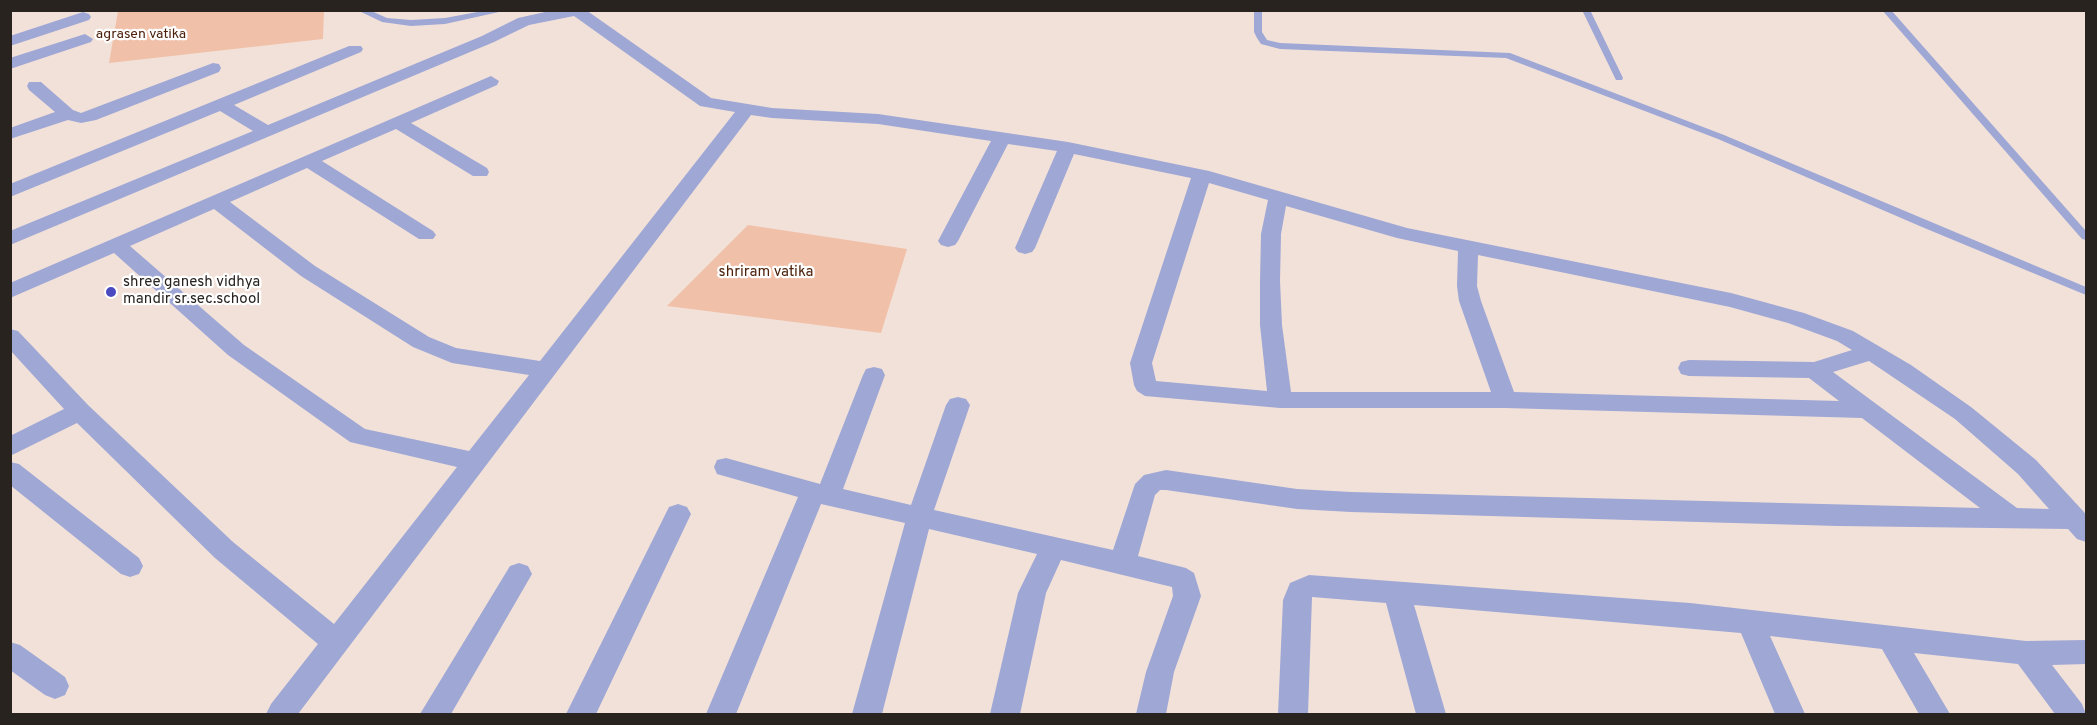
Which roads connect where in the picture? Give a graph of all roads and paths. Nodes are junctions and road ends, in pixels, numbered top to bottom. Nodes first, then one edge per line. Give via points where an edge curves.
1 (50, 10) edge
2 (361, 10) edge
3 (504, 10) edge
4 (1258, 10) edge
5 (1586, 10) edge
6 (1886, 10) edge
7 (575, 11) edge
8 (527, 16) edge
9 (83, 17) dead end
10 (61, 24) junction
11 (85, 39) dead end
12 (10, 41) edge
13 (355, 49) dead end
14 (12, 61) edge
15 (213, 68) dead end
16 (1619, 78) dead end
17 (491, 81) dead end
18 (35, 86) dead end
19 (222, 105) junction
20 (746, 110) junction
21 (67, 114) junction
22 (397, 122) junction
23 (266, 131) junction
24 (10, 134) edge
25 (1002, 138) junction
26 (1068, 147) junction
27 (309, 161) junction
28 (480, 172) dead end
29 (1202, 176) junction
30 (15, 184) edge
31 (1278, 196) junction
32 (216, 201) junction
33 (426, 235) dead end
34 (2086, 237) edge
35 (10, 239) edge
36 (948, 241) dead end
37 (117, 245) junction
38 (1468, 246) junction
39 (1024, 248) dead end
40 (10, 291) edge
41 (2086, 291) edge
42 (10, 336) edge
43 (1872, 352) junction
44 (19, 359) edge
45 (1689, 368) dead end
46 (547, 370) junction
47 (1814, 370) junction
48 (874, 375) dead end
49 (1280, 400) junction
50 (1505, 400) junction
51 (958, 405) dead end
52 (1868, 410) junction
53 (80, 411) junction
54 (10, 447) edge
55 (476, 462) junction
56 (726, 467) dead end
57 (10, 471) edge
58 (821, 494) junction
59 (678, 514) dead end
60 (920, 515) junction
61 (2012, 518) junction
62 (2080, 525) edge
63 (1053, 549) junction
64 (1122, 564) junction
65 (130, 566) dead end
66 (519, 574) dead end
67 (1396, 591) junction
68 (1750, 622) junction
69 (1890, 639) junction
70 (337, 643) junction
71 (2086, 652) edge
72 (2026, 653) junction
73 (10, 654) edge
74 (55, 686) dead end
75 (281, 714) edge
76 (435, 714) edge
77 (581, 714) edge
78 (721, 714) edge
79 (867, 714) edge
80 (1005, 714) edge
81 (1151, 714) edge
82 (1293, 714) edge
83 (1431, 714) edge
84 (1790, 714) edge
85 (1935, 714) edge
86 (2072, 714) edge

1 - 10 street
2 - 3 lane via 385,20 411,23
4 - 41 lane via 1261,38 1280,46 1507,55 1721,136
5 - 16 lane
6 - 34 lane
7 - 8 street
7 - 20 street via 705,102
8 - 23 street via 506,32
9 - 10 street
10 - 12 street
11 - 14 street
13 - 19 street
15 - 21 street via 90,116
17 - 22 street
18 - 21 street
19 - 23 street
19 - 30 street
20 - 25 street via 878,119
20 - 46 street
21 - 24 street
22 - 27 street
22 - 28 street
23 - 35 street
25 - 26 street
25 - 36 street
26 - 29 street
26 - 39 street
27 - 32 street
27 - 33 street
29 - 31 street
29 - 49 street via 1141,363 1145,385 1172,393
31 - 38 street via 1404,234
31 - 49 street via 1271,234 1270,281
32 - 37 street
32 - 46 street via 308,271 421,342 452,356
37 - 40 street
37 - 55 street via 236,350 358,436
38 - 43 street via 1731,300 1845,336
38 - 50 street via 1470,302
42 - 44 street
43 - 47 street
43 - 62 street via 1963,413 2027,467
44 - 53 street
45 - 47 street
46 - 55 street
47 - 52 street
48 - 58 street
49 - 50 street
50 - 52 street
51 - 60 street
52 - 61 street
53 - 54 street
53 - 70 street via 224,549
55 - 70 street
56 - 58 street
57 - 65 street
58 - 60 street
58 - 78 street
59 - 77 street
60 - 63 street
60 - 79 street
61 - 62 street
61 - 64 street via 1351,502 1297,499 1166,480 1153,482 1144,491
63 - 64 street
63 - 80 street via 1032,593
64 - 81 street via 1176,576 1187,588
66 - 76 street
67 - 68 street
67 - 82 street via 1309,586 1300,591
67 - 83 street
68 - 69 street
68 - 84 street
69 - 72 street
69 - 85 street
70 - 75 street
71 - 72 street
72 - 86 street
73 - 74 street

